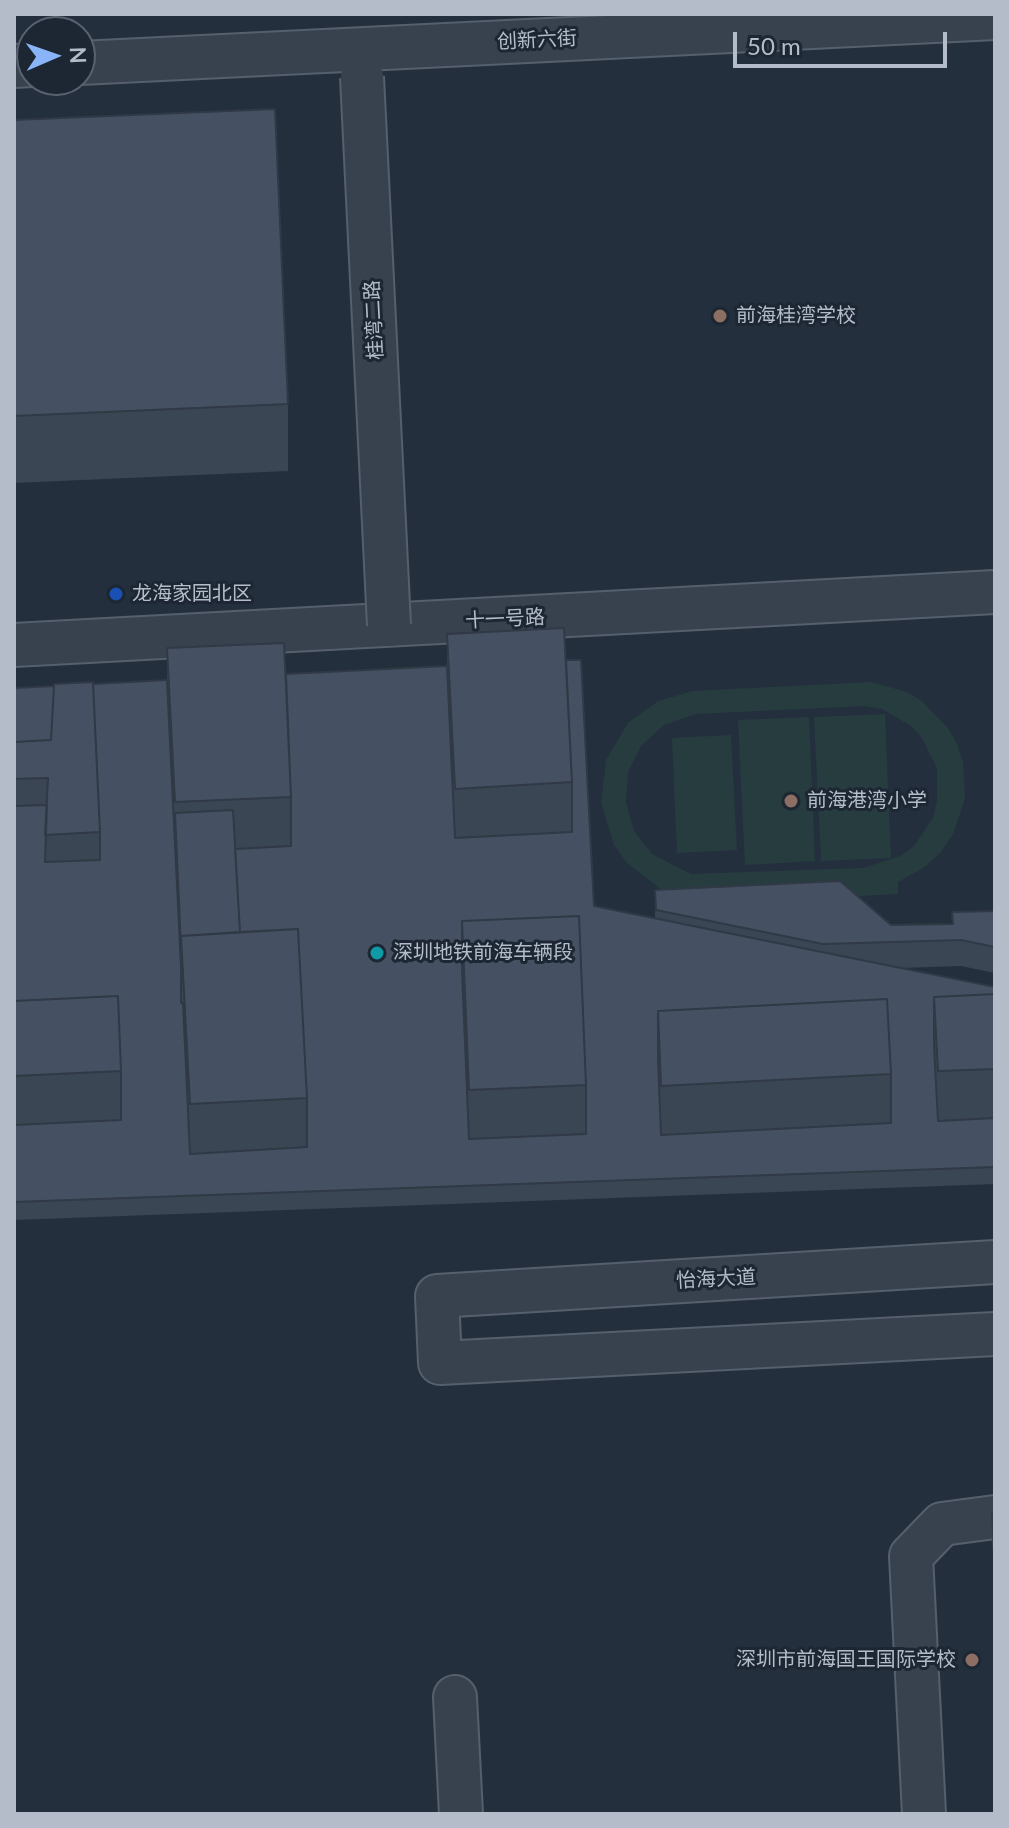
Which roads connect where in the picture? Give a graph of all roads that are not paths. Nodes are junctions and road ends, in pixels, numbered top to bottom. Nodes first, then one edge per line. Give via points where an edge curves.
1 (995, 18) edge
2 (360, 46) edge
3 (96, 62) edge
4 (995, 572) edge
5 (995, 592) edge
6 (14, 625) edge
7 (389, 625) junction
8 (14, 645) edge
9 (995, 1262) edge
10 (995, 1334) edge
11 (995, 1517) edge
12 (455, 1697) dead end
13 (461, 1814) edge
14 (924, 1814) edge

1 - 2 street, 创新六街
2 - 3 street, 创新六街
2 - 7 street, 桂湾二路, bridge
4 - 6 street
5 - 7 street, 十一号路
7 - 8 street, 十一号路
9 - 10 street, 怡海大道 via 437,1296 440,1363
11 - 14 street via 942,1524 911,1556
12 - 13 street

